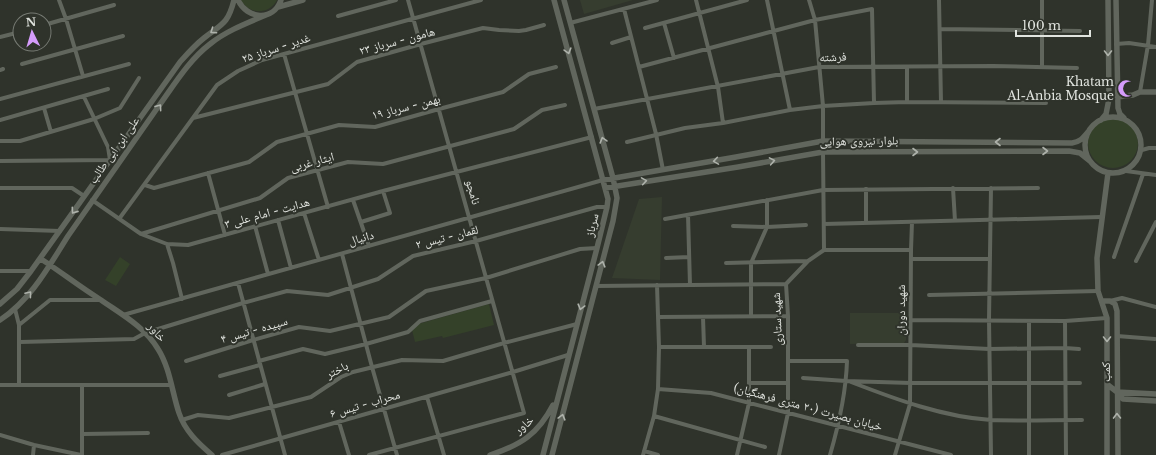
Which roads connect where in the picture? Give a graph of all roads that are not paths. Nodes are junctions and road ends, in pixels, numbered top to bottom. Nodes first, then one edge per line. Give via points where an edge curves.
1 (59, 0) edge
2 (234, 0) edge
3 (238, 0) edge
4 (281, 0) edge
5 (303, 0) edge
6 (396, 0) edge
7 (408, 0) edge
8 (481, 0) edge
9 (554, 0) edge
10 (564, 0) edge
11 (657, 0) edge
12 (696, 0) edge
13 (747, 0) edge
14 (767, 0) edge
15 (809, 0) edge
16 (939, 0) edge
17 (1042, 0) edge
18 (1108, 0) edge
19 (1116, 0) edge
20 (1152, 0) edge
21 (114, 5) dead end
22 (278, 7) junction
23 (624, 9) junction
24 (699, 14) junction
25 (266, 15) junction
26 (338, 16) dead end
27 (66, 19) junction
28 (414, 19) junction
29 (815, 20) junction
30 (52, 23) edge
31 (570, 23) junction
32 (664, 23) junction
33 (544, 25) dead end
34 (561, 26) junction
35 (645, 28) dead end
36 (940, 29) junction
37 (774, 31) junction
38 (1042, 31) junction
39 (1080, 32) dead end
40 (12, 34) edge
41 (124, 36) dead end
42 (0, 37) edge
43 (631, 37) junction
44 (612, 43) dead end
45 (421, 44) junction
46 (1116, 44) junction
47 (1148, 45) junction
48 (1156, 47) edge
49 (75, 49) junction
50 (708, 49) junction
51 (284, 54) junction
52 (674, 58) junction
53 (22, 64) dead end
54 (129, 64) dead end
55 (874, 66) junction
56 (556, 67) dead end
57 (639, 67) junction
58 (819, 67) junction
59 (907, 67) junction
60 (941, 67) junction
61 (1042, 67) junction
62 (1077, 68) dead end
63 (783, 74) junction
64 (83, 76) junction
65 (139, 78) dead end
66 (718, 87) junction
67 (108, 89) dead end
68 (295, 92) junction
69 (1140, 92) junction
70 (1156, 92) edge
71 (84, 97) junction
72 (1117, 97) junction
73 (0, 99) edge
74 (647, 100) junction
75 (907, 102) junction
76 (941, 102) junction
77 (874, 103) junction
78 (1046, 103) dead end
79 (565, 105) dead end
80 (823, 106) junction
81 (44, 108) junction
82 (439, 109) junction
83 (594, 109) junction
84 (790, 110) junction
85 (94, 118) junction
86 (193, 118) junction
87 (0, 120) edge
88 (1101, 120) junction
89 (1126, 120) junction
90 (723, 123) junction
91 (51, 132) junction
92 (1088, 132) junction
93 (307, 134) junction
94 (656, 134) junction
95 (592, 137) junction
96 (0, 141) edge
97 (823, 141) junction
98 (627, 142) dead end
99 (1077, 142) junction
100 (449, 146) junction
101 (1156, 148) edge
102 (1142, 150) junction
103 (823, 152) junction
104 (1075, 152) junction
105 (736, 157) junction
106 (110, 160) junction
107 (0, 161) edge
108 (1090, 161) junction
109 (117, 164) junction
110 (738, 167) junction
111 (318, 170) junction
112 (663, 170) junction
113 (1126, 171) junction
114 (456, 172) junction
115 (208, 173) junction
116 (1108, 173) junction
117 (1143, 174) junction
118 (1156, 175) edge
119 (614, 178) junction
120 (603, 180) junction
121 (144, 185) junction
122 (616, 186) junction
123 (0, 188) edge
124 (605, 188) junction
125 (953, 188) junction
126 (991, 188) junction
127 (1038, 188) dead end
128 (866, 189) junction
129 (823, 190) junction
130 (383, 191) junction
131 (84, 196) junction
132 (92, 200) junction
133 (353, 200) junction
134 (767, 200) junction
135 (328, 207) junction
136 (607, 207) junction
137 (219, 211) junction
138 (304, 213) junction
139 (688, 215) junction
140 (1101, 217) junction
141 (469, 218) junction
142 (119, 219) junction
143 (665, 219) dead end
144 (278, 220) junction
145 (990, 220) junction
146 (955, 221) junction
147 (361, 222) junction
148 (912, 222) junction
149 (1156, 222) edge
150 (866, 223) junction
151 (824, 224) junction
152 (806, 225) dead end
153 (255, 226) junction
154 (733, 226) dead end
155 (767, 227) junction
156 (0, 229) edge
157 (60, 231) junction
158 (141, 234) junction
159 (225, 235) junction
160 (476, 241) junction
161 (167, 244) junction
162 (369, 246) junction
163 (597, 248) junction
164 (824, 250) junction
165 (911, 250) junction
166 (342, 254) junction
167 (689, 257) junction
168 (1114, 257) dead end
169 (666, 258) dead end
170 (911, 258) junction
171 (40, 259) junction
172 (990, 259) junction
173 (319, 260) junction
174 (808, 261) junction
175 (1136, 261) dead end
176 (726, 263) dead end
177 (751, 263) junction
178 (50, 265) junction
179 (291, 268) junction
180 (0, 271) edge
181 (31, 271) junction
182 (268, 274) junction
183 (486, 278) junction
184 (238, 283) junction
185 (588, 283) junction
186 (751, 284) junction
187 (786, 284) junction
188 (657, 285) junction
189 (690, 285) junction
190 (596, 286) junction
191 (351, 287) junction
192 (1098, 291) junction
193 (989, 294) junction
194 (928, 295) dead end
195 (182, 299) junction
196 (100, 300) junction
197 (492, 301) junction
198 (1102, 301) junction
199 (1110, 301) junction
200 (243, 303) junction
201 (0, 304) edge
202 (1156, 307) edge
203 (15, 309) junction
204 (123, 315) junction
205 (751, 316) junction
206 (788, 316) junction
207 (658, 317) junction
208 (703, 317) junction
209 (1107, 318) junction
210 (0, 320) edge
211 (911, 320) junction
212 (989, 320) junction
213 (1029, 321) junction
214 (1065, 321) junction
215 (361, 324) junction
216 (577, 324) junction
217 (20, 325) junction
218 (145, 333) junction
219 (1117, 336) junction
220 (1155, 339) edge
221 (253, 340) junction
222 (20, 342) junction
223 (504, 343) junction
224 (366, 344) junction
225 (858, 345) dead end
226 (911, 345) junction
227 (659, 347) junction
228 (704, 347) junction
229 (749, 347) junction
230 (772, 347) dead end
231 (1065, 348) junction
232 (989, 349) junction
233 (1029, 349) junction
234 (1079, 349) dead end
235 (568, 355) junction
236 (186, 361) dead end
237 (788, 361) junction
238 (260, 363) junction
239 (372, 367) junction
240 (512, 372) junction
241 (220, 376) dead end
242 (803, 378) dead end
243 (846, 381) junction
244 (911, 382) junction
245 (750, 383) junction
246 (788, 383) junction
247 (990, 383) junction
248 (1029, 383) junction
249 (1066, 383) junction
250 (1080, 383) dead end
251 (266, 384) junction
252 (0, 385) edge
253 (20, 385) junction
254 (82, 385) junction
255 (171, 385) junction
256 (1108, 385) junction
257 (658, 389) junction
258 (1117, 392) junction
259 (1156, 394) edge
260 (229, 395) dead end
261 (558, 396) junction
262 (427, 397) junction
263 (1156, 401) edge
264 (749, 402) junction
265 (910, 404) junction
266 (272, 407) junction
267 (384, 409) junction
268 (788, 413) junction
269 (654, 416) junction
270 (182, 420) junction
271 (990, 420) junction
272 (1029, 420) junction
273 (1066, 420) junction
274 (1082, 420) dead end
275 (339, 422) junction
276 (838, 426) junction
277 (535, 431) junction
278 (148, 433) dead end
279 (83, 434) junction
280 (0, 436) edge
281 (439, 436) junction
282 (548, 437) junction
283 (280, 438) junction
284 (740, 440) junction
285 (0, 441) edge
286 (899, 442) junction
287 (34, 445) junction
288 (765, 447) dead end
289 (395, 448) junction
290 (644, 453) edge
291 (33, 455) edge
292 (82, 455) edge
293 (212, 455) edge
294 (222, 455) edge
295 (285, 455) edge
296 (349, 455) edge
297 (369, 455) edge
298 (397, 455) edge
299 (444, 455) edge
300 (490, 455) edge
301 (543, 455) edge
302 (552, 455) edge
303 (658, 455) edge
304 (736, 455) edge
305 (779, 455) edge
306 (830, 455) edge
307 (895, 455) edge
308 (951, 455) edge
309 (991, 455) edge
310 (1029, 455) edge
311 (1066, 455) edge
312 (1107, 455) edge
313 (1118, 455) edge

1 - 27 street
2 -> 106 street, علی ابن ابی طالب via 224,23 204,38 180,62
3 - 25 street via 246,11 259,16
4 - 22 street
5 - 22 street, علی ابن ابی طالب
6 - 26 street
7 - 28 street, نامجو
8 - 28 street, غدیر - سرباز ۲۵
9 - 34 street, سرباز
10 - 31 street
11 - 23 street
12 - 24 street
13 - 24 street
14 - 37 street
15 - 29 street
16 - 36 street
17 - 38 street
18 -> 88 street via 1108,99 1106,114
19 - 46 street
20 - 47 street
21 - 27 street
22 - 25 street, علی ابن ابی طالب
23 - 31 street
23 - 43 street
24 - 32 street
24 - 50 street
109 -> 25 street, علی ابن ابی طالب via 198,54 233,30
27 - 30 street
27 - 49 street
28 - 45 street, نامجو
28 - 51 street, غدیر - سرباز ۲۵
29 - 37 street
29 - 55 street via 872,9
29 - 58 street
31 - 34 street
31 - 83 street
32 - 35 street
32 - 52 street
33 - 45 street, هامون - سرباز ۲۳ via 520,31 483,28
34 -> 95 street, سرباز
36 - 38 street
36 - 60 street
37 - 50 street
37 - 63 street
38 - 39 street
38 - 61 street
40 - 42 street
41 - 49 street
43 - 44 street
43 - 57 street
45 - 68 street, هامون - سرباز ۲۳ via 357,62 328,84
45 - 82 street, نامجو
46 - 47 street
46 - 72 street
47 - 48 street
47 - 69 street
49 - 53 street
49 - 64 street
50 - 52 street
50 - 66 street
51 - 68 street
51 - 86 street, غدیر - سرباز ۲۵ via 238,71 217,85
52 - 57 street
54 - 64 street
55 - 58 street, فرشته
55 - 59 street, فرشته
55 - 77 street
56 - 82 street, بهمن - سرباز ۱۹ via 529,74 503,92
57 - 74 street
58 - 63 street, فرشته
58 - 80 street
59 - 60 street, فرشته
59 - 75 street
60 - 61 street, فرشته
60 - 76 street
61 - 62 street, فرشته
63 - 66 street, فرشته
63 - 84 street
64 - 73 street
65 - 85 street via 120,108
66 - 74 street, فرشته
66 - 90 street
67 - 71 street
68 - 86 street, هامون - سرباز ۲۳
68 - 93 street
69 - 70 street
69 - 72 street
71 - 81 street
71 - 85 street
72 - 89 street via 1120,114
74 - 83 street, فرشته
74 - 94 street
75 - 76 street
75 - 77 street
76 - 78 street
77 - 80 street
79 - 100 street, ایثار غربی via 542,110 514,129
80 - 84 street
80 - 97 street
81 - 87 street
81 - 91 street
82 - 93 street, بهمن - سرباز ۱۹ via 374,127 339,125
82 - 100 street, نامجو
119 -> 83 street
84 - 90 street
85 - 91 street
85 - 106 street via 108,147
86 - 121 street, غدیر - سرباز ۲۵
88 - 89 street via 1117,117
88 - 92 street
89 - 102 street via 1139,132
90 - 94 street
91 - 96 street via 20,141
92 - 99 street
92 - 108 street via 1085,147
93 - 111 street
93 - 115 street, بهمن - سرباز ۱۹ via 277,142 249,162
94 - 98 street
94 - 112 street
95 - 114 street, هدایت - امام علی ۳
95 - 120 street, سرباز
99 -> 97 street, بلوار نیروی هوایی
97 - 103 street
97 - 105 street, بلوار نیروی هوایی
99 - 104 street via 1081,146
100 - 111 street, ایثار غربی via 383,164 348,162
100 - 114 street, نامجو
101 - 102 street
102 - 113 street via 1139,159
103 -> 104 street, بلوار نیروی هوایی
110 -> 103 street, بلوار نیروی هوایی
103 - 129 street
104 - 108 street via 1083,154
105 - 110 street
105 -> 112 street, بلوار نیروی هوایی
106 - 107 street
106 - 109 street
106 - 131 street, علی ابن ابی طالب
108 - 116 street via 1094,167
109 - 132 street, علی ابن ابی طالب
122 -> 110 street, بلوار نیروی هوایی
111 - 135 street
111 - 137 street, ایثار غربی via 288,178 260,198
112 - 119 street, بلوار نیروی هوایی
113 - 116 street
113 - 117 street
114 - 130 street, هدایت - امام علی ۳
114 - 141 street, نامجو
115 - 121 street, بهمن - سرباز ۱۹ via 154,188
115 - 137 street
116 - 140 street, کمب
117 - 118 street
117 - 168 street
119 - 120 street, بلوار نیروی هوایی
119 - 122 street, سرباز
120 - 124 street, سرباز
120 - 141 street, دانیال
121 - 142 street, غدیر - سرباز ۲۵
122 - 124 street, بلوار نیروی هوایی
190 -> 122 street, سرباز via 616,210
123 - 131 street via 72,188
124 - 136 street, سرباز
125 - 126 street
125 - 128 street
125 - 146 street
126 - 127 street
126 - 145 street
128 - 129 street
128 - 150 street
129 - 134 street
129 - 151 street
130 - 133 street, هدایت - امام علی ۳
130 - 147 street via 390,212
131 -> 157 street, علی ابن ابی طالب
132 - 142 street, هدایت - امام علی ۳
132 - 178 street, علی ابن ابی طالب
133 - 135 street, هدایت - امام علی ۳
133 - 147 street
134 - 139 street
134 - 155 street
135 - 138 street, هدایت - امام علی ۳
136 - 160 street, لقمان - تیس ۲ via 597,207
136 - 163 street, سرباز
137 - 158 street, ایثار غربی
137 - 159 street
138 - 144 street, هدایت - امام علی ۳
138 - 173 street
139 - 143 street
139 - 167 street
140 - 145 street
140 - 192 street, کمب via 1096,258
141 - 160 street, نامجو
141 - 162 street, دانیال
142 - 158 street, هدایت - امام علی ۳
144 - 153 street, هدایت - امام علی ۳
144 - 179 street
145 - 146 street
145 - 172 street
146 - 148 street
147 - 162 street
148 - 150 street
148 - 165 street, شهید دوران
149 - 175 street
150 - 151 street
151 - 164 street
152 - 155 street
153 - 159 street, هدایت - امام علی ۳
153 - 182 street
154 - 155 street
155 - 177 street
156 - 157 street
157 - 171 street, علی ابن ابی طالب
158 - 161 street, هدایت - امام علی ۳
159 - 161 street, هدایت - امام علی ۳ via 188,245
160 - 183 street, نامجو
160 - 191 street, لقمان - تیس ۲ via 413,256 378,279
161 - 195 street
162 - 166 street, دانیال
163 - 183 street, سپیده - تیس ۴ via 580,249
163 - 185 street, سرباز
164 - 165 street
164 - 174 street, شهید ستاری
165 - 170 street, شهید دوران
166 - 173 street, دانیال
166 - 191 street
167 - 169 street
167 - 189 street
170 - 172 street
170 - 211 street, شهید دوران
171 - 178 street, خاور
171 - 181 street, علی ابن ابی طالب
172 - 193 street
173 - 179 street, دانیال
174 - 177 street
174 - 187 street, شهید ستاری
176 - 177 street
177 - 186 street
178 - 196 street, خاور
203 -> 178 street, علی ابن ابی طالب
179 - 182 street, دانیال
180 - 181 street
181 - 201 street, علی ابن ابی طالب via 17,289
182 - 184 street, دانیال
183 - 197 street, نامجو
183 - 215 street, سپیده - تیس ۴ via 426,291 389,317
184 - 195 street, دانیال
184 - 200 street
185 - 190 street
185 -> 216 street, سرباز
186 - 187 street
186 - 189 street
186 - 205 street
187 - 206 street, شهید ستاری
188 - 189 street
188 - 190 street
188 - 207 street
302 -> 190 street, سرباز
191 - 200 street, لقمان - تیس ۲ via 328,295 287,291
191 - 215 street
192 - 193 street
192 - 198 street, کمب
193 - 194 street
193 - 212 street
195 - 204 street, دانیال
196 - 204 street, خاور
196 - 217 street via 50,300
197 - 223 street, نامجو
197 - 224 street via 420,321 408,332
198 - 199 street
198 - 209 street, کمب
199 - 202 street via 1122,298
199 - 219 street, کمب via 1115,304 1117,311
200 - 218 street, لقمان - تیس ۲
200 - 221 street
203 - 210 street, علی ابن ابی طالب
203 - 217 street
204 - 218 street, خاور
205 - 206 street
205 - 208 street
206 - 237 street, شهید ستاری
207 - 208 street
207 - 227 street
208 - 228 street
209 - 214 street
209 -> 256 street, کمب
211 - 212 street
211 - 226 street, شهید دوران
212 - 213 street
212 - 232 street
213 - 214 street
213 - 233 street
214 - 231 street
215 - 221 street, سپیده - تیس ۴ via 330,331 299,327
215 - 224 street
216 - 223 street, باختر
216 - 235 street, سرباز
217 - 222 street
218 - 222 street, لقمان - تیس ۲ via 134,339
218 - 255 street, خاور via 152,339 162,356
219 - 220 street
219 - 258 street, کمب
221 - 236 street, سپیده - تیس ۴
221 - 238 street
222 - 253 street
223 - 239 street, باختر via 443,361 402,360
223 - 240 street, نامجو
224 - 238 street via 325,354 303,349
224 - 239 street
225 - 226 street
226 - 232 street
226 - 244 street, شهید دوران
227 - 228 street
227 - 257 street
228 - 229 street
229 - 230 street
229 - 245 street
231 - 233 street
231 - 234 street
231 - 249 street
232 - 233 street
232 - 247 street
233 - 248 street
235 - 240 street, محراب - تیس ۶
235 - 261 street, سرباز
237 - 243 street via 847,361
237 - 246 street, شهید ستاری
238 - 241 street
238 - 251 street
239 - 266 street, باختر via 342,377 311,397
239 - 267 street
240 - 262 street, محراب - تیس ۶
240 - 281 street, نامجو via 524,413
242 - 243 street
243 - 244 street
243 - 265 street
243 - 276 street
244 - 247 street
244 - 265 street, شهید دوران
245 - 246 street
245 - 264 street
246 - 268 street, شهید ستاری
247 - 248 street
247 - 271 street
248 - 249 street
248 - 272 street
249 - 250 street
249 - 273 street
251 - 260 street
251 - 266 street
252 - 253 street
253 - 254 street
254 - 255 street
254 - 279 street
255 - 270 street, خاور
256 - 258 street
256 - 312 street, کمب
257 - 264 street, خیابان بصیرت (۲۰ متری فرهنگیان) via 711,393
257 - 269 street
258 - 259 street
258 - 263 street via 1123,399
313 -> 258 street, کمب
261 - 277 street, خاور
261 - 282 street, سرباز
262 - 267 street, محراب - تیس ۶
262 - 281 street
264 - 268 street, خیابان بصیرت (۲۰ متری فرهنگیان)
264 - 284 street
265 - 271 street
265 - 286 street, شهید دوران
266 - 270 street, باختر via 229,418 198,415
266 - 283 street
267 - 275 street, محراب - تیس ۶
267 - 289 street
268 - 276 street, خیابان بصیرت (۲۰ متری فرهنگیان)
268 - 305 street, شهید ستاری
269 - 284 street
269 - 290 street
270 - 293 street, خاور via 193,438
271 - 272 street
271 - 309 street
272 - 273 street
272 - 310 street
273 - 274 street
273 - 311 street
275 - 283 street, محراب - تیس ۶
275 - 296 street
276 - 286 street, خیابان بصیرت (۲۰ متری فرهنگیان)
276 - 306 street
277 - 282 street via 546,429
277 - 300 street, خاور via 523,441
278 - 279 street
279 - 292 street
280 - 285 street
280 - 287 street
281 - 289 street
281 - 299 street
282 - 301 street, سرباز
283 - 294 street, محراب - تیس ۶
283 - 295 street
284 - 288 street
284 - 304 street
286 - 307 street, شهید دوران
286 - 308 street, خیابان بصیرت (۲۰ متری فرهنگیان)
287 - 291 street
287 - 292 street
289 - 297 street
289 - 298 street
290 - 303 street

